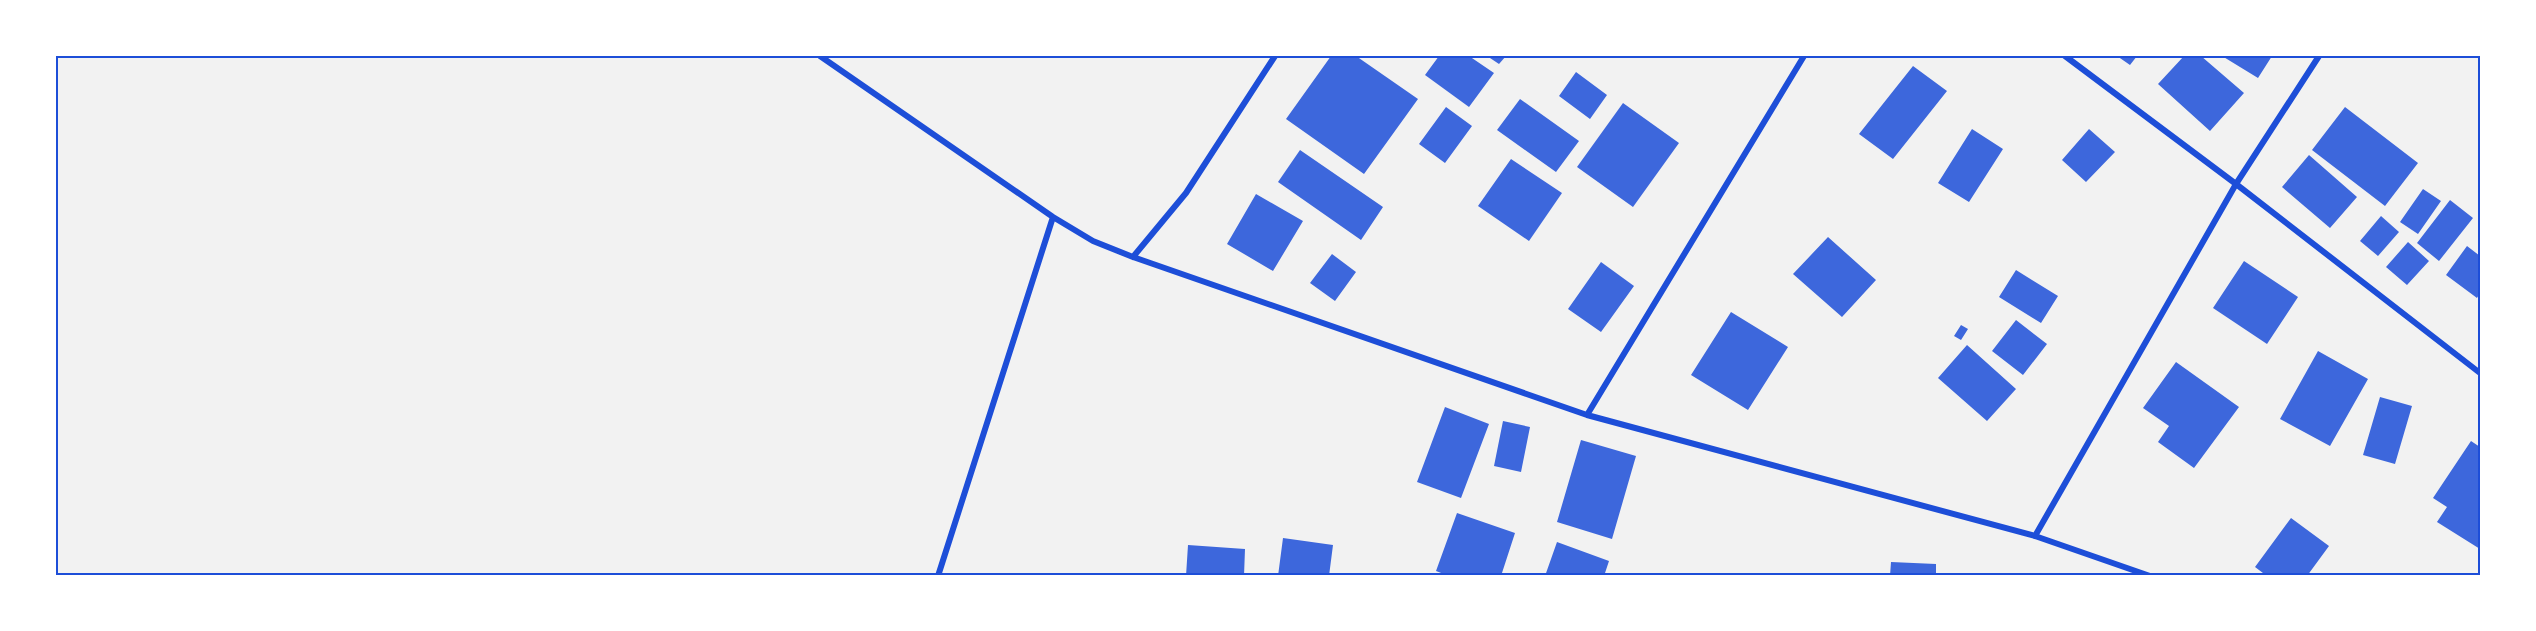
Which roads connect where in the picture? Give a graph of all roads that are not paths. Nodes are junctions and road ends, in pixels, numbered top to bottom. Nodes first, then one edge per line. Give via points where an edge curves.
1 (820, 56) edge
2 (1275, 56) edge
3 (1804, 56) edge
4 (2065, 56) edge
5 (2319, 56) edge
6 (2236, 184) junction
7 (1053, 217) junction
8 (1133, 257) junction
9 (2481, 373) edge
10 (1587, 415) junction
11 (2035, 536) junction
12 (938, 576) edge
13 (2150, 576) edge

1 - 7 street
2 - 8 street via 1186,193
3 - 10 street
4 - 6 street
5 - 6 street
6 - 9 street
6 - 11 street
7 - 8 street via 1093,241
7 - 12 street
8 - 10 street
10 - 11 street
11 - 13 street

